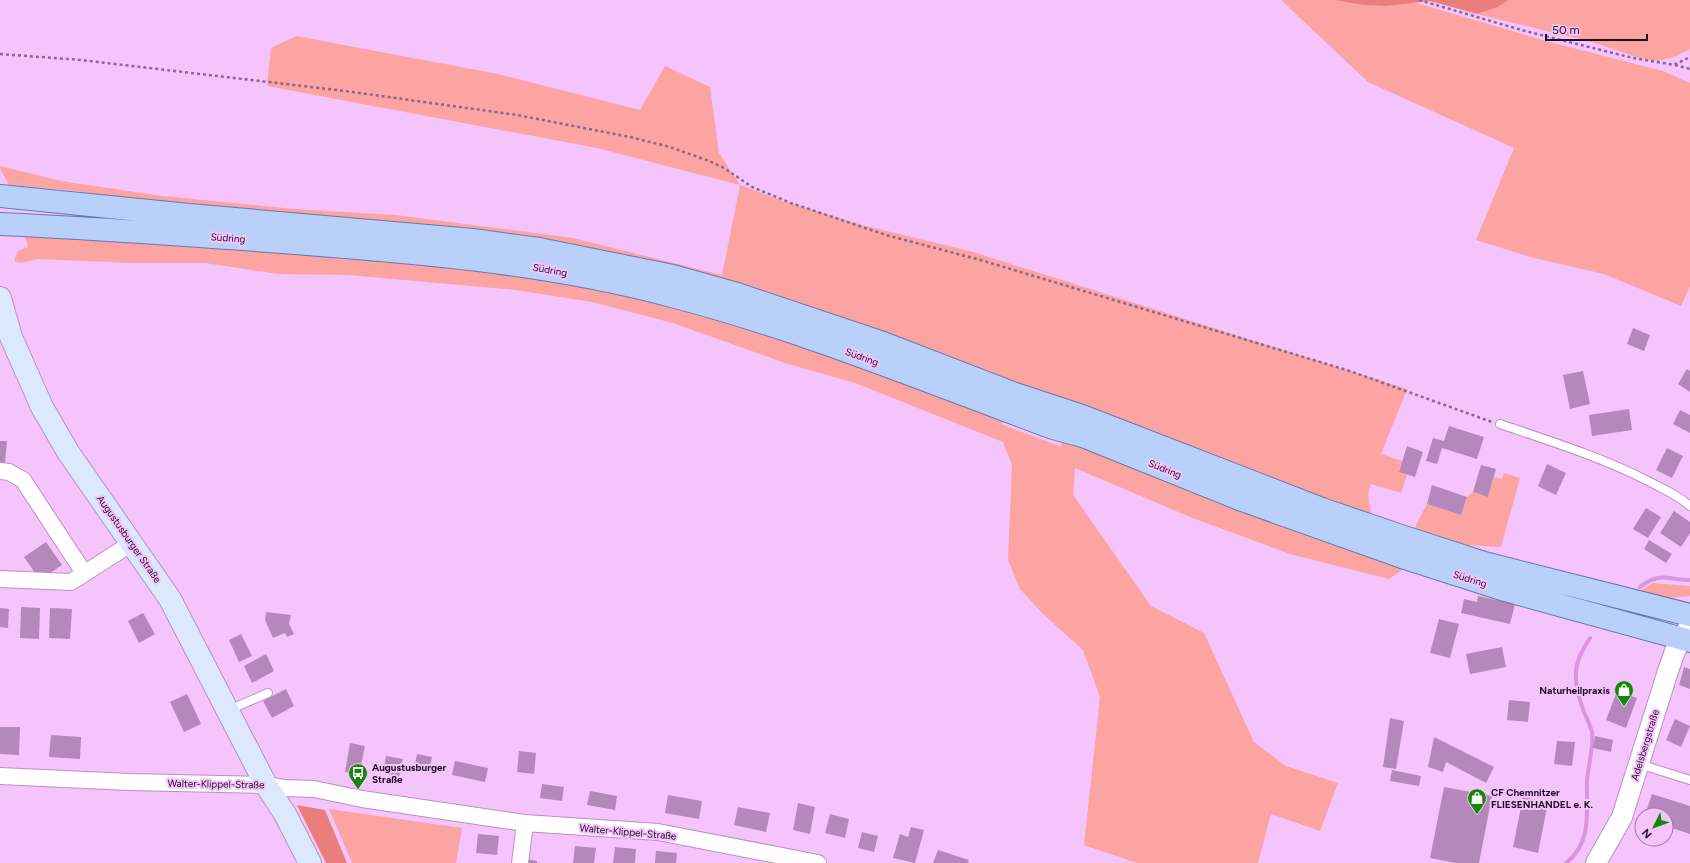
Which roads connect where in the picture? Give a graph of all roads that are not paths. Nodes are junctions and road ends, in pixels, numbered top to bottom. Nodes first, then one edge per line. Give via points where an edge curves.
1 (0, 196) edge
2 (0, 224) edge
3 (0, 298) edge
4 (1015, 404) junction
5 (1500, 424) road end
6 (0, 471) edge
7 (1690, 506) edge
8 (132, 542) junction
9 (84, 573) junction
10 (0, 579) edge
11 (1690, 615) edge
12 (1688, 635) edge
13 (268, 693) dead end
14 (228, 710) junction
15 (1639, 764) junction
16 (0, 776) edge
17 (1690, 780) edge
18 (266, 784) junction
19 (525, 823) junction
20 (752, 856) edge
21 (310, 863) edge
22 (520, 863) edge
23 (818, 863) edge
24 (1596, 863) edge

1 - 4 main road, Südring via 473,240 606,261 672,276 749,298 883,343
2 - 4 main road, Südring via 317,245 498,262 562,272 739,314
3 - 8 main road, Augustusburger Straße via 11,337 42,407 68,452
4 - 11 main road, Südring via 1050,406 1082,416 1322,509 1442,550
4 - 12 main road, Südring via 1053,428 1083,436 1242,500 1402,557 1505,590
5 - 7 lane via 1620,466 1681,498
6 - 9 street via 9,472 23,480
8 - 9 street
8 - 14 main road, Augustusburger Straße via 170,599
9 - 10 street via 71,582
12 - 15 street, Adelsbergstraße via 1675,651
13 - 14 lane
14 - 18 main road, Augustusburger Straße
15 - 17 lane
15 - 24 street, Adelsbergstraße via 1622,817
16 - 18 street, Walter-Klippel-Straße via 129,782
18 - 19 street, Walter-Klippel-Straße via 284,788 314,789
18 - 21 main road, Augustusburger Straße via 285,814
19 - 20 street, Walter-Klippel-Straße via 658,832
19 - 22 street
20 - 23 street, Walter-Klippel-Straße

